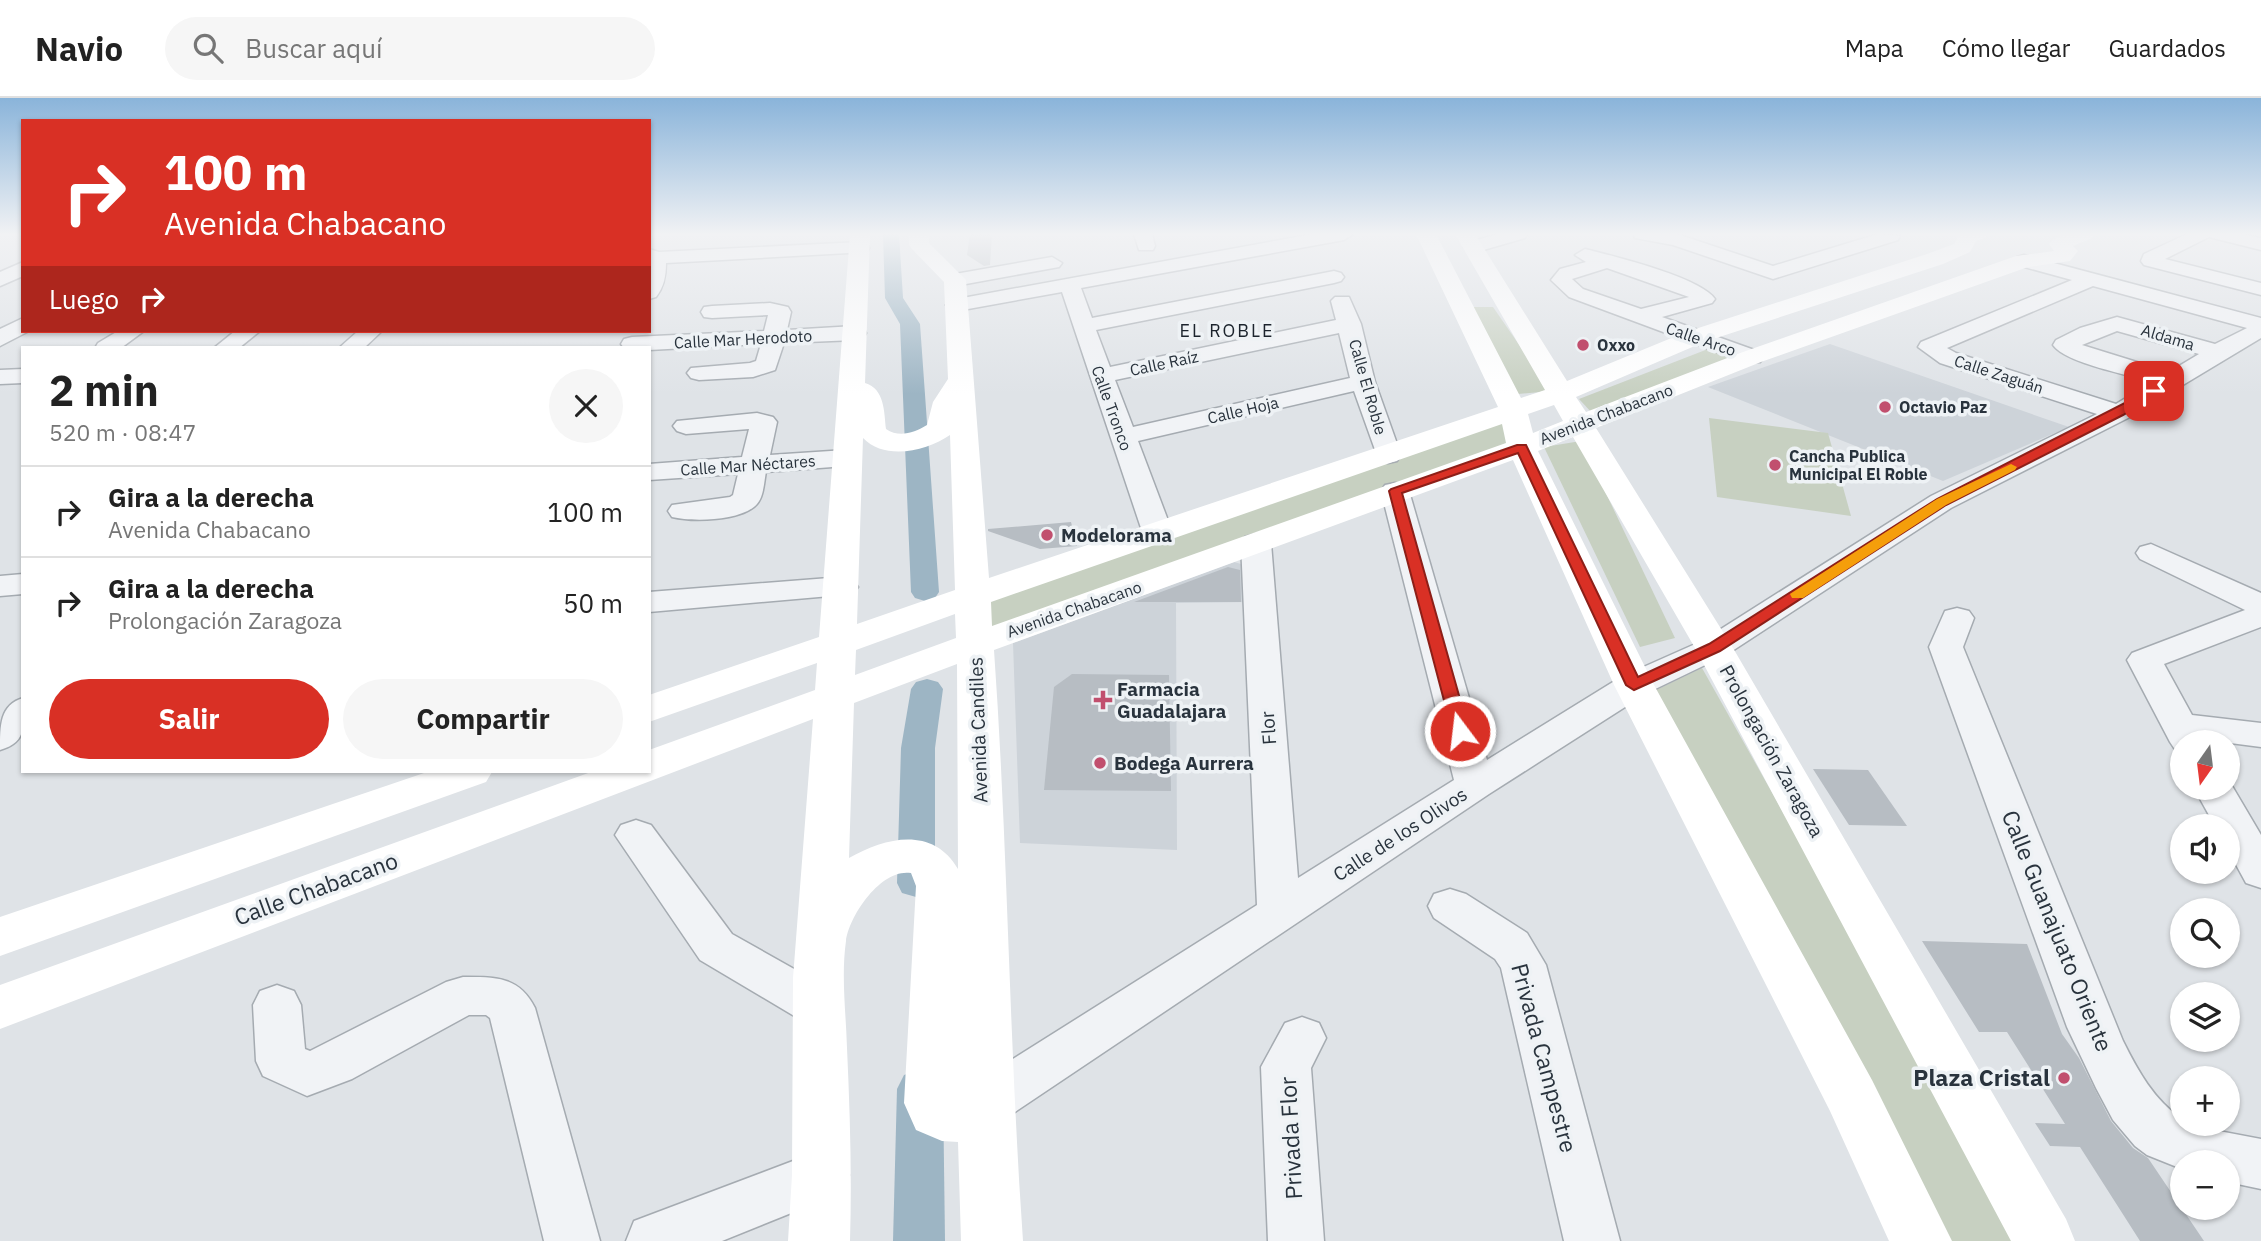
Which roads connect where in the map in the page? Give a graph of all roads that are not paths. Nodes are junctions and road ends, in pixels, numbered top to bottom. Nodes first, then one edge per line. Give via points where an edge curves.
1 (857, 287) edge
2 (952, 287) edge
3 (970, 287) edge
4 (982, 287) edge
5 (1072, 287) edge
6 (1281, 287) edge
7 (1338, 287) edge
8 (1452, 287) edge
9 (1498, 287) edge
10 (1570, 287) edge
11 (1684, 287) edge
12 (1845, 287) edge
13 (1949, 287) edge
14 (2073, 287) edge
15 (2121, 287) edge
16 (956, 292) junction
17 (712, 312) dead end
18 (2015, 312) junction
19 (1637, 317) junction
20 (1350, 324) junction
21 (21, 326) edge
22 (1083, 326) junction
23 (2261, 327) edge
24 (129, 333) edge
25 (245, 333) edge
26 (369, 333) edge
27 (855, 333) junction
28 (2061, 333) junction
29 (776, 337) junction
30 (1695, 337) junction
31 (0, 339) edge
32 (632, 341) edge
33 (109, 346) edge
34 (228, 346) edge
35 (352, 346) edge
36 (2218, 352) junction
37 (1752, 357) junction
38 (699, 373) dead end
39 (21, 376) edge
40 (1101, 376) junction
41 (0, 377) edge
42 (961, 379) junction
43 (2171, 380) junction
44 (1363, 382) junction
45 (853, 387) junction
46 (1563, 393) junction
47 (1513, 410) junction
48 (2119, 413) junction
49 (1582, 425) junction
50 (686, 426) dead end
51 (1123, 437) junction
52 (1522, 447) junction
53 (1388, 456) junction
54 (846, 458) junction
55 (752, 464) junction
56 (651, 472) edge
57 (1395, 491) junction
58 (682, 511) dead end
59 (1157, 531) junction
60 (1256, 543) junction
61 (2151, 552) dead end
62 (21, 584) edge
63 (0, 586) edge
64 (842, 587) junction
65 (974, 595) junction
66 (651, 602) edge
67 (2261, 606) edge
68 (2261, 615) edge
69 (1957, 618) dead end
70 (837, 643) junction
71 (976, 644) junction
72 (1714, 648) junction
73 (1634, 685) junction
74 (833, 697) junction
75 (651, 708) edge
76 (21, 712) edge
77 (2182, 730) edge
78 (2240, 735) edge
79 (2261, 736) edge
80 (0, 738) edge
81 (651, 764) edge
82 (468, 773) edge
83 (629, 773) edge
84 (1475, 785) junction
85 (2221, 800) edge
86 (636, 835) dead end
87 (2261, 872) edge
88 (1450, 906) dead end
89 (1279, 913) junction
90 (0, 937) edge
91 (823, 940) junction
92 (277, 1005) dead end
93 (818, 1006) junction
94 (0, 1007) edge
95 (1302, 1038) dead end
96 (985, 1104) junction
97 (2261, 1164) edge
98 (822, 1175) junction
99 (572, 1241) edge
100 (654, 1241) edge
101 (819, 1241) edge
102 (992, 1241) edge
103 (1296, 1241) edge
104 (1592, 1241) edge
105 (1921, 1241) edge
106 (2044, 1241) edge

1 - 27 main road
2 - 16 main road
3 - 16 street
4 - 16 street
5 - 22 street, Calle Tronco
6 - 22 street
7 - 20 street, Calle El Roble
8 - 47 main road
9 - 46 main road, Prolongación Zaragoza
10 - 19 street, Calle Arco
11 - 19 street via 1705,299
12 - 30 main road, Avenida Chabacano
13 - 37 main road, Avenida Chabacano
14 - 18 street, Calle Zaguán
15 - 23 street
16 - 42 main road, Avenida Candiles
17 - 29 street via 778,310
18 - 28 street
18 - 48 street, Calle Zaguán via 1929,347 1948,358
19 - 30 street, Calle Arco
20 - 40 street, Calle Raíz
20 - 44 street, Calle El Roble
21 - 31 street
22 - 40 street, Calle Tronco
23 - 36 street, Calle de los Olivos
24 - 33 street
25 - 34 street
26 - 35 street
27 - 29 street, Calle Mar Herodoto
27 - 45 main road
28 - 36 street, Aldama via 2064,345 2117,324 2134,326
28 - 43 street
29 - 32 street, Calle Mar Herodoto
29 - 38 street via 770,360 761,368
30 - 37 street, Calle Arco
30 - 46 main road, Avenida Chabacano
36 - 43 street, Calle de los Olivos
37 - 49 main road, Avenida Chabacano
39 - 41 street
40 - 51 street, Calle Tronco
42 - 45 main road via 948,398 942,426 932,435 903,441 873,433 867,395
42 - 65 main road, Avenida Candiles
43 - 48 street, Calle de los Olivos
44 - 51 street, Calle Hoja
44 - 53 street, Calle El Roble
45 - 54 main road
46 - 47 main road, Avenida Chabacano
46 - 49 main road, Prolongación Zaragoza
47 - 52 main road
47 - 53 main road, Avenida Chabacano
48 - 72 street, Calle de los Olivos via 1941,502
49 - 52 main road, Avenida Chabacano
49 - 72 main road, Prolongación Zaragoza
50 - 55 street via 764,422
51 - 59 street, Calle Tronco
52 - 57 main road, Avenida Chabacano
52 - 73 main road
53 - 59 main road, Avenida Chabacano
54 - 55 street, Calle Mar Néctares
54 - 64 main road
55 - 56 street, Calle Mar Néctares
55 - 58 street via 748,494 742,503
57 - 60 main road, Avenida Chabacano
57 - 84 street
59 - 65 main road, Avenida Chabacano
60 - 71 main road, Avenida Chabacano
60 - 89 street, Flor
61 - 67 street
62 - 63 street
64 - 66 street
64 - 70 main road
65 - 70 main road, Avenida Chabacano
65 - 71 main road, Avenida Candiles
68 - 77 street via 2144,660
69 - 97 street, Calle Guanajuato Oriente via 1946,647 2091,1027 2114,1072 2145,1122 2166,1138
70 - 74 main road
70 - 75 main road
71 - 74 main road, Avenida Chabacano
71 - 96 main road, Avenida Candiles
72 - 73 street, Calle de los Olivos
72 - 106 main road, Prolongación Zaragoza
73 - 84 street, Calle de los Olivos
73 - 105 main road via 1853,1098
74 - 81 main road
74 - 91 main road
76 - 80 street
78 - 79 street
82 - 90 main road
83 - 94 main road, Calle Chabacano
84 - 89 street, Calle de los Olivos
85 - 87 street
86 - 93 street via 716,947
88 - 104 street, Privada Campestre via 1511,946 1523,965
89 - 96 street, Calle de los Olivos
91 - 93 main road
91 - 96 main road via 835,905 856,878 882,861 917,857 934,865 940,886 932,1103 936,1112 951,1118
92 - 99 street via 281,1061 307,1074 463,996 495,996 512,1008
93 - 98 main road
95 - 103 street, Privada Flor via 1286,1067
96 - 102 main road, Avenida Candiles
98 - 100 street
98 - 101 main road

